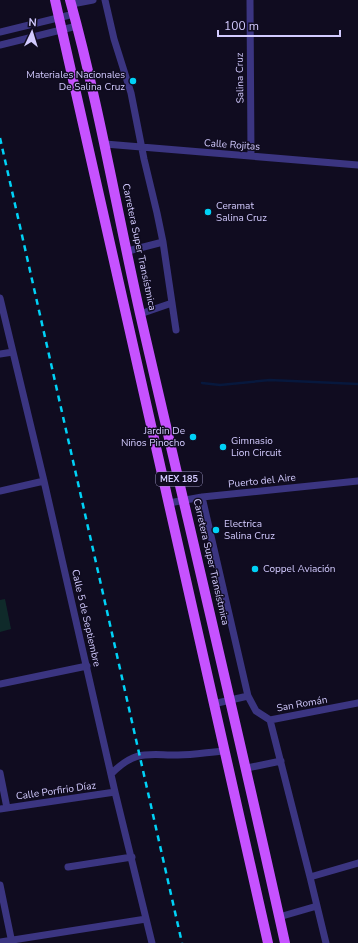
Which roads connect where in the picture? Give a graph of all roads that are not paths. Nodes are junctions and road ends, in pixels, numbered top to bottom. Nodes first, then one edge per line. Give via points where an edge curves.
1 (56, 0) edge
2 (93, 0) edge
3 (105, 0) edge
4 (250, 0) edge
5 (72, 6) edge
6 (60, 18) junction
7 (77, 26) junction
8 (63, 30) junction
9 (0, 32) edge
10 (0, 45) edge
11 (105, 144) junction
12 (142, 148) junction
13 (251, 156) junction
14 (358, 165) edge
15 (164, 242) junction
16 (128, 251) junction
17 (0, 298) edge
18 (172, 303) junction
19 (140, 314) junction
20 (176, 330) dead end
21 (13, 352) junction
22 (0, 354) edge
23 (44, 481) junction
24 (358, 481) edge
25 (0, 491) edge
26 (202, 497) junction
27 (184, 500) junction
28 (169, 503) junction
29 (87, 666) junction
30 (0, 684) edge
31 (248, 696) junction
32 (230, 700) junction
33 (213, 704) junction
34 (358, 704) edge
35 (270, 720) junction
36 (224, 751) junction
37 (281, 761) junction
38 (247, 768) junction
39 (0, 773) edge
40 (111, 774) junction
41 (115, 792) junction
42 (3, 808) edge
43 (132, 857) junction
44 (358, 863) edge
45 (68, 867) dead end
46 (310, 877) junction
47 (0, 885) edge
48 (317, 906) junction
49 (279, 917) junction
50 (146, 919) junction
51 (0, 942) edge
52 (11, 942) edge
53 (152, 943) edge
54 (268, 943) edge
55 (285, 943) edge
56 (326, 943) edge

1 - 6 main road, MEX 185
2 - 5 street
3 - 12 street via 131,93
4 - 13 street, Salina Cruz
5 - 6 street
5 - 7 main road, Carretera Super Transístmica / MEX 185
6 - 8 main road, MEX 185
6 - 9 street
7 - 8 street
7 - 11 main road, Carretera Super Transístmica / MEX 185
8 - 10 street
8 - 28 main road, MEX 185
11 - 12 street, Calle Rojitas
11 - 16 main road, Carretera Super Transístmica / MEX 185
12 - 13 street, Calle Rojitas
12 - 15 street
13 - 14 street, Calle Rojitas
15 - 16 street
15 - 18 street
16 - 19 main road, Carretera Super Transístmica / MEX 185
17 - 21 street, Calle 5 de Septiembre
18 - 19 street
18 - 20 street
19 - 27 main road, Carretera Super Transístmica / MEX 185
21 - 22 street
21 - 23 street, Calle 5 de Septiembre
23 - 25 street
23 - 29 street, Calle 5 de Septiembre
24 - 26 street, Puerto del Aire
26 - 27 street, Puerto del Aire
26 - 31 street, San Román
27 - 28 street, Puerto del Aire
27 - 32 main road, Carretera Super Transístmica / MEX 185
28 - 33 main road, MEX 185
29 - 30 street
29 - 40 street, Calle 5 de Septiembre
31 - 32 street
31 - 35 street, San Román via 256,711
32 - 33 street
32 - 38 main road, Carretera Super Transístmica / MEX 185
33 - 36 main road, MEX 185
34 - 35 street, San Román
35 - 37 street
36 - 40 street via 140,755 125,761
36 - 54 main road, MEX 185
37 - 38 street
37 - 46 street
38 - 49 main road, Carretera Super Transístmica / MEX 185
39 - 42 street
40 - 41 street, Calle 5 de Septiembre
41 - 42 street, Calle Porfirio Díaz
41 - 43 street, Calle 5 de Septiembre
43 - 45 street
43 - 50 street, Calle 5 de Septiembre
44 - 46 street
46 - 48 street
47 - 52 street
48 - 49 street
48 - 56 street
49 - 55 main road, Carretera Super Transístmica / MEX 185
50 - 52 street
50 - 53 street, Calle 5 de Septiembre
51 - 52 street

